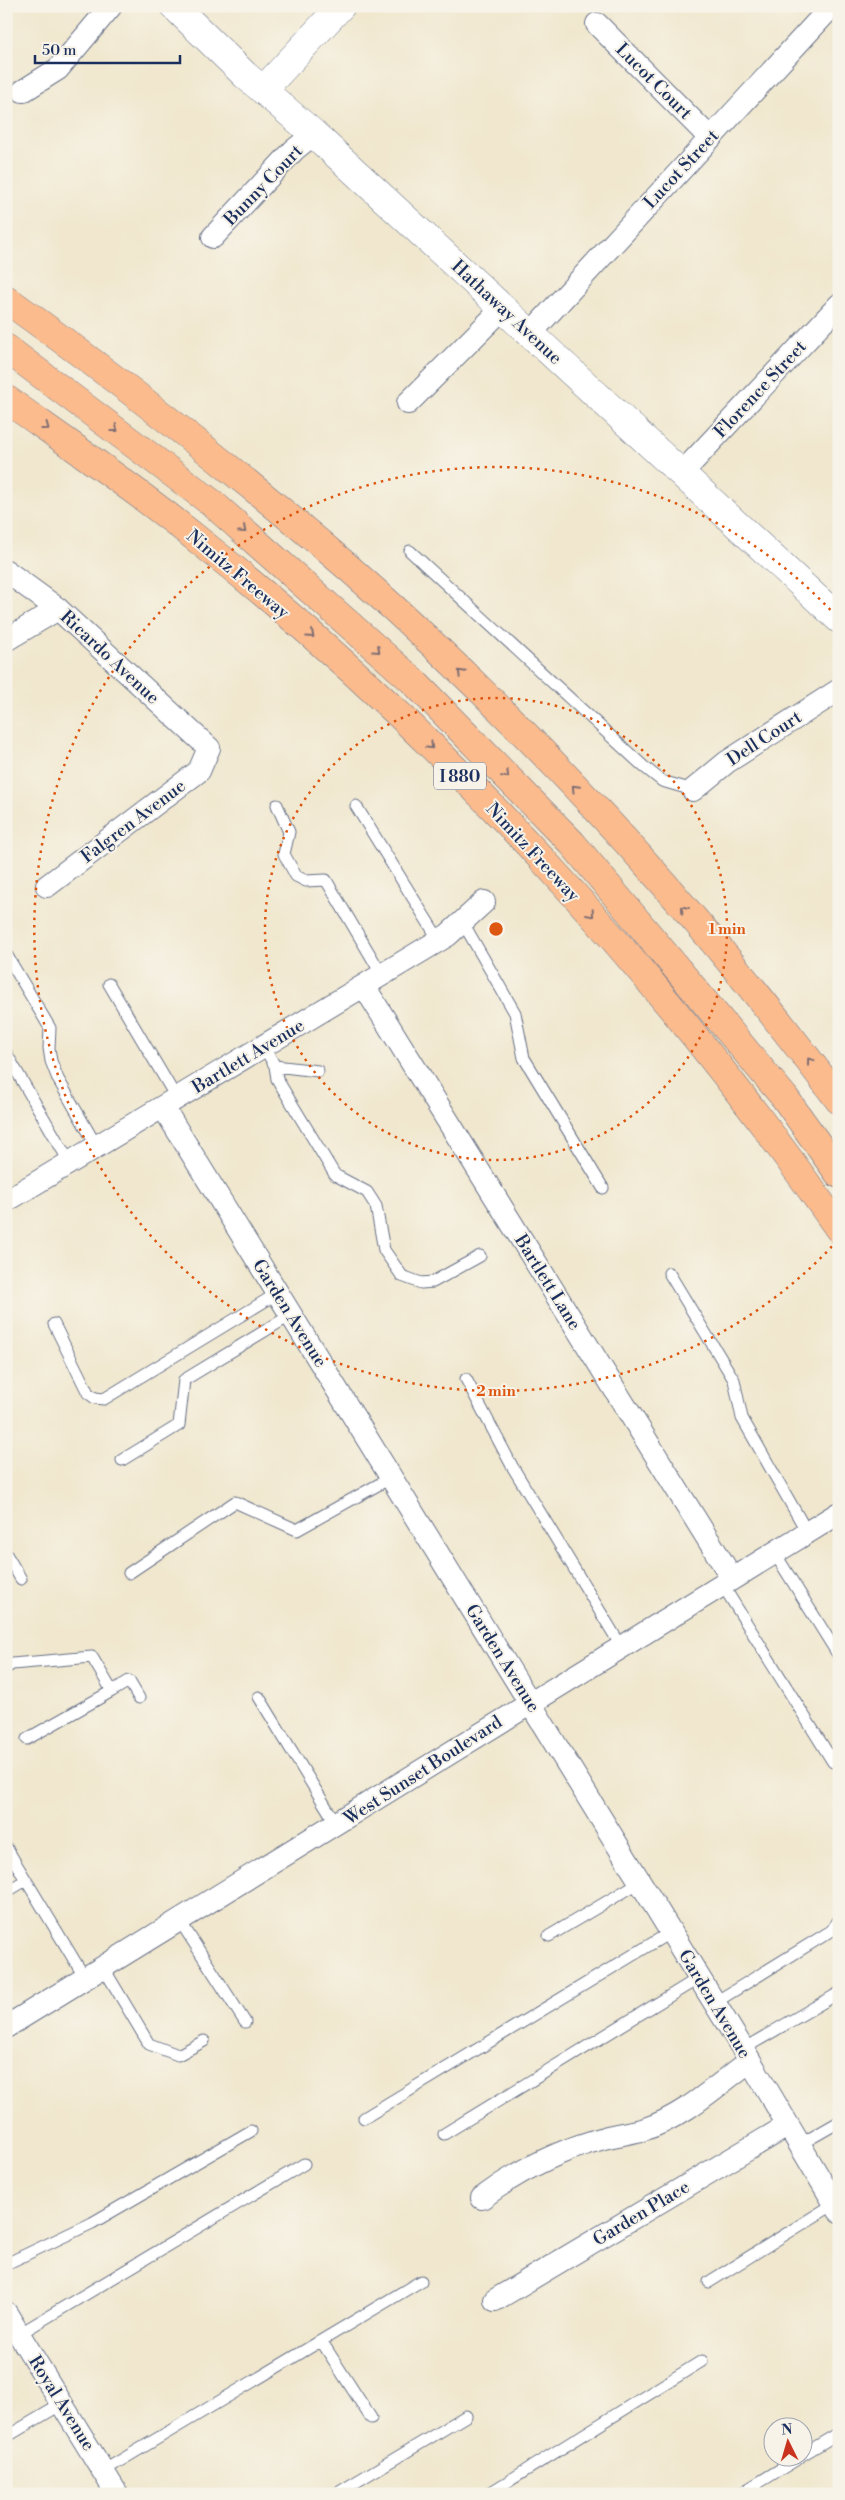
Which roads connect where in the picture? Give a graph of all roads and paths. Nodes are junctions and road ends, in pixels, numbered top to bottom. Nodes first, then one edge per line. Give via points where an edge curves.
1 (111, 6) edge
2 (174, 6) edge
3 (341, 6) edge
4 (832, 6) edge
5 (597, 24) dead end
6 (263, 90) junction
7 (23, 91) dead end
8 (314, 134) junction
9 (710, 138) junction
10 (213, 237) dead end
11 (6, 299) edge
12 (839, 305) edge
13 (503, 308) junction
14 (531, 333) junction
15 (6, 348) edge
16 (6, 398) edge
17 (408, 404) dead end
18 (681, 474) junction
19 (410, 551) dead end
20 (6, 571) edge
21 (58, 609) junction
22 (839, 619) edge
23 (6, 640) edge
24 (839, 690) edge
25 (210, 748) joint
26 (693, 790) joint
27 (277, 805) dead end
28 (356, 806) dead end
29 (47, 886) dead end
30 (484, 902) dead end
31 (462, 921) junction
32 (439, 940) junction
33 (6, 954) edge
34 (373, 981) junction
35 (109, 984) dead end
36 (264, 1047) junction
37 (6, 1053) edge
38 (275, 1066) junction
39 (318, 1071) dead end
40 (839, 1100) edge
41 (170, 1103) junction
42 (97, 1147) junction
43 (70, 1163) junction
44 (839, 1174) edge
45 (604, 1188) dead end
46 (6, 1201) edge
47 (839, 1229) edge
48 (480, 1256) dead end
49 (669, 1273) dead end
50 (278, 1293) junction
51 (291, 1315) junction
52 (54, 1324) dead end
53 (466, 1379) dead end
54 (122, 1460) dead end
55 (392, 1477) junction
56 (839, 1513) edge
57 (807, 1532) junction
58 (774, 1552) junction
59 (6, 1554) edge
60 (129, 1574) dead end
61 (21, 1579) dead end
62 (727, 1581) junction
63 (621, 1646) junction
64 (839, 1656) edge
65 (6, 1668) edge
66 (112, 1690) junction
67 (260, 1697) dead end
68 (139, 1698) dead end
69 (529, 1702) junction
70 (27, 1739) dead end
71 (833, 1762) dead end
72 (337, 1825) junction
73 (6, 1847) edge
74 (26, 1880) junction
75 (640, 1882) junction
76 (6, 1892) edge
77 (839, 1920) edge
78 (180, 1921) junction
79 (671, 1932) junction
80 (549, 1936) dead end
81 (94, 1973) junction
82 (700, 1978) junction
83 (839, 1993) edge
84 (714, 2003) junction
85 (245, 2022) dead end
86 (6, 2027) edge
87 (204, 2040) dead end
88 (746, 2055) junction
89 (364, 2118) dead end
90 (839, 2122) edge
91 (787, 2126) junction
92 (251, 2131) dead end
93 (444, 2134) dead end
94 (799, 2145) junction
95 (304, 2164) dead end
96 (482, 2198) dead end
97 (837, 2208) edge
98 (6, 2264) edge
99 (421, 2281) dead end
100 (709, 2282) dead end
101 (496, 2300) dead end
102 (6, 2313) edge
103 (19, 2334) junction
104 (322, 2342) junction
105 (702, 2362) dead end
106 (62, 2404) junction
107 (466, 2416) dead end
108 (371, 2418) dead end
109 (839, 2433) edge
110 (6, 2437) edge
111 (812, 2449) edge
112 (783, 2468) edge
113 (104, 2471) junction
114 (117, 2494) edge
115 (336, 2494) edge
116 (488, 2494) edge
117 (740, 2494) edge

1 - 7 street via 58,69
2 - 6 street, Hathaway Avenue
3 - 6 street
4 - 9 street, Lucot Street
5 - 9 street, Lucot Court
6 - 8 street, Hathaway Avenue
8 - 10 street, Bunny Court via 294,150
8 - 13 street, Hathaway Avenue
9 - 14 street, Lucot Street
40 -> 11 highway via 797,1044 630,848 536,747 448,660 352,571 258,491
12 - 18 street, Florence Street
13 - 14 street, Hathaway Avenue
13 - 17 street
14 - 18 street, Hathaway Avenue
15 -> 44 highway, I 880 via 212,503 413,681 572,843 785,1098
16 -> 47 highway, Nimitz Freeway / I 880 via 202,543 393,710 478,794 572,892 651,984 735,1087
18 - 22 street, Hathaway Avenue
19 - 26 lane via 643,766 662,782
20 - 21 street, Ricardo Avenue
21 - 23 street
21 - 25 street, Ricardo Avenue
24 - 26 street, Dell Court via 727,762
25 - 29 street, Falgren Avenue via 199,771
27 - 34 lane via 290,832 284,854 292,871 306,880 326,880
28 - 32 lane
30 - 31 street, Bartlett Avenue
31 - 32 street, Bartlett Avenue
31 - 45 lane via 516,1013 524,1058
32 - 34 street, Bartlett Avenue
33 - 42 lane via 50,1028 51,1061 58,1079
34 - 36 street, Bartlett Avenue
34 - 62 street, Bartlett Lane
35 - 41 lane
36 - 38 lane
36 - 41 street, Bartlett Avenue
37 - 43 lane
38 - 39 lane
38 - 48 lane via 276,1079 335,1175 366,1192 376,1206 384,1250 402,1276 421,1283 433,1282
41 - 42 street, Bartlett Avenue
41 - 50 street, Garden Avenue
42 - 43 street, Bartlett Avenue
43 - 46 street, Bartlett Avenue
49 - 57 lane via 734,1380 742,1418
50 - 51 street, Garden Avenue
50 - 52 lane via 104,1399 88,1393
51 - 54 lane via 184,1380 179,1425
51 - 55 street, Garden Avenue
53 - 63 lane via 512,1466
55 - 60 lane via 297,1530 235,1502
55 - 69 street, Garden Avenue
56 - 57 street, West Sunset Boulevard
57 - 58 street, West Sunset Boulevard
58 - 62 street, West Sunset Boulevard
58 - 64 lane
59 - 61 lane
62 - 63 street, West Sunset Boulevard
62 - 71 lane
63 - 69 street, West Sunset Boulevard
65 - 66 lane via 12,1664 92,1657
66 - 68 lane via 129,1681
66 - 70 lane
67 - 72 lane
69 - 72 street, West Sunset Boulevard
69 - 75 street, Garden Avenue
72 - 78 street, West Sunset Boulevard
73 - 74 lane
74 - 76 lane
74 - 81 lane
75 - 79 street, Garden Avenue
75 - 80 lane
77 - 84 lane via 832,1931
78 - 81 street, West Sunset Boulevard
78 - 85 lane
79 - 82 street, Garden Avenue
79 - 89 lane
81 - 86 street, West Sunset Boulevard
81 - 87 lane via 149,2044 178,2055
82 - 84 street, Garden Avenue
82 - 93 lane
83 - 88 lane
84 - 88 street, Garden Avenue
88 - 91 street, Garden Avenue
88 - 96 street via 685,2110 646,2128 603,2138 538,2164 508,2178
90 - 94 lane
91 - 94 street, Garden Avenue
91 - 101 street, Garden Place
92 - 98 lane via 92,2223
94 - 97 street, Garden Avenue
95 - 103 lane
97 - 100 lane
99 - 104 lane
102 - 103 street, Royal Avenue
103 - 106 street, Royal Avenue
104 - 108 lane
104 - 113 lane
105 - 116 lane
106 - 110 lane
106 - 113 street, Royal Avenue
107 - 115 lane
109 - 111 lane
112 - 117 lane
113 - 114 street, Royal Avenue

